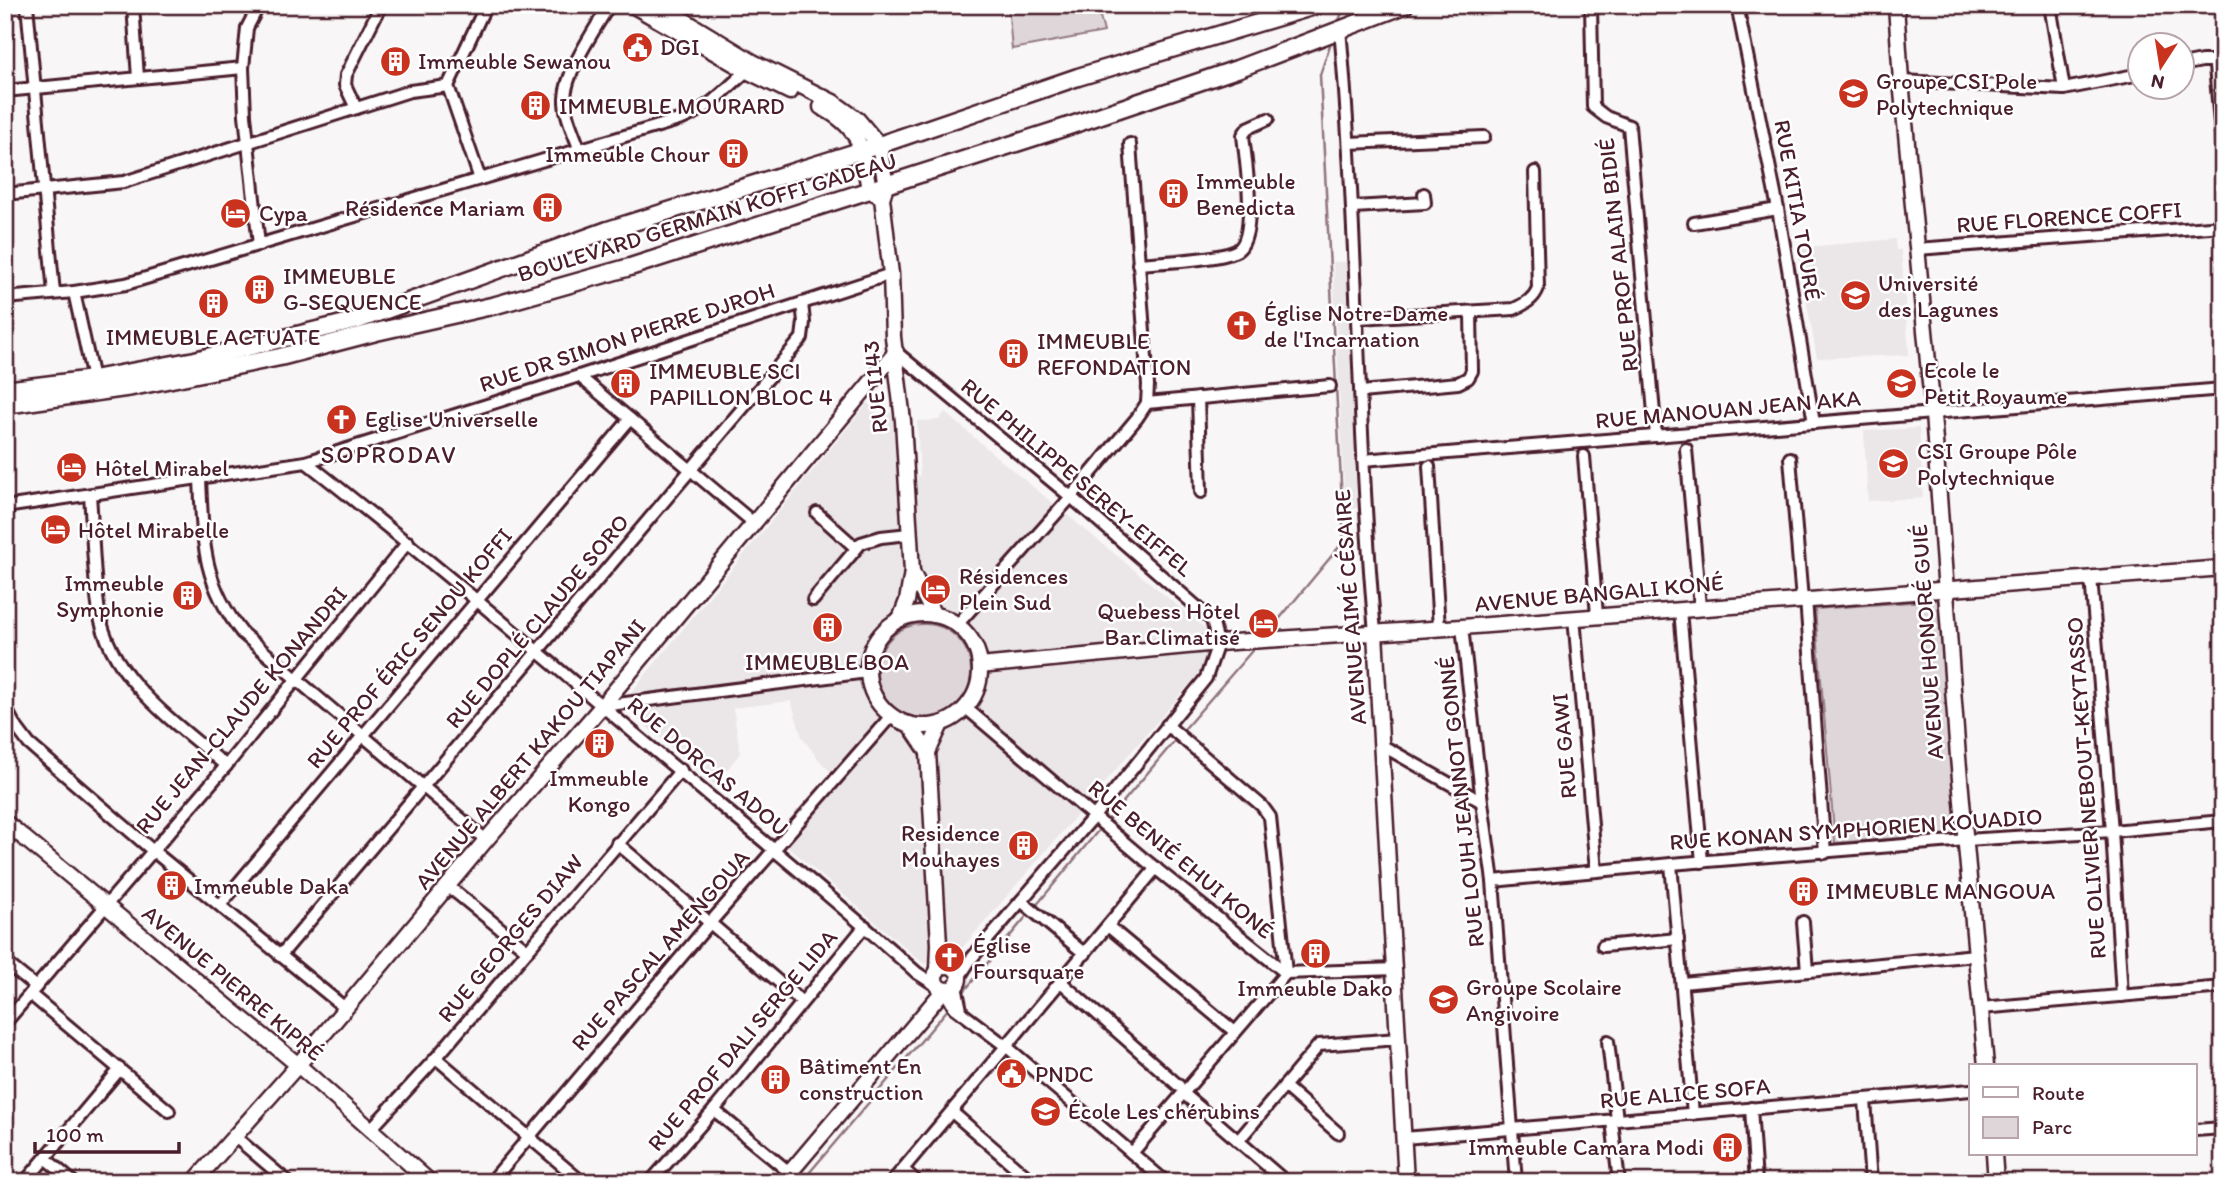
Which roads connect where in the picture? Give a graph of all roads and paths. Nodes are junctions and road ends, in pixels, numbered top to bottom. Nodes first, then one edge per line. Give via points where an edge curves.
1 (27, 5) edge
2 (133, 5) edge
3 (259, 5) edge
4 (381, 5) edge
5 (486, 5) edge
6 (609, 5) edge
7 (632, 5) edge
8 (659, 5) edge
9 (1318, 5) edge
10 (1405, 5) edge
11 (1591, 5) edge
12 (1737, 5) edge
13 (1896, 5) edge
14 (2050, 5) edge
15 (1340, 29) junction
16 (2220, 58) edge
17 (2196, 62) edge
18 (243, 68) junction
19 (766, 69) junction
20 (747, 71) junction
21 (2126, 77) edge
22 (138, 78) junction
23 (1901, 80) junction
24 (448, 86) junction
25 (35, 88) junction
26 (2064, 89) junction
27 (5, 91) edge
28 (356, 108) junction
29 (1268, 119) dead end
30 (1484, 137) dead end
31 (874, 139) junction
32 (248, 142) junction
33 (1349, 143) junction
34 (1130, 144) dead end
35 (862, 150) junction
36 (580, 151) junction
37 (2223, 158) edge
38 (1535, 172) dead end
39 (480, 179) junction
40 (44, 190) junction
41 (879, 191) junction
42 (5, 194) edge
43 (1424, 194) dead end
44 (1353, 207) junction
45 (1778, 209) junction
46 (1694, 223) dead end
47 (2223, 226) edge
48 (259, 245) junction
49 (1917, 249) junction
50 (1138, 264) junction
51 (891, 274) junction
52 (74, 292) junction
53 (54, 293) junction
54 (5, 298) edge
55 (802, 303) junction
56 (1471, 313) junction
57 (1358, 318) junction
58 (896, 352) junction
59 (579, 376) junction
60 (93, 379) junction
61 (1330, 386) dead end
62 (2223, 389) edge
63 (5, 390) edge
64 (1361, 392) junction
65 (1198, 398) junction
66 (1147, 403) junction
67 (5, 404) edge
68 (1933, 414) junction
69 (630, 419) junction
70 (1814, 423) junction
71 (1656, 436) junction
72 (1685, 449) dead end
73 (1584, 456) dead end
74 (1790, 458) dead end
75 (1363, 460) junction
76 (306, 462) junction
77 (1429, 466) dead end
78 (691, 472) junction
79 (200, 480) junction
80 (1201, 492) dead end
81 (90, 495) junction
82 (1071, 497) junction
83 (5, 507) edge
84 (817, 513) dead end
85 (755, 524) junction
86 (909, 534) junction
87 (408, 542) junction
88 (856, 548) junction
89 (2223, 568) edge
90 (912, 572) junction
91 (2091, 577) junction
92 (1945, 589) junction
93 (478, 599) junction
94 (1804, 599) junction
95 (813, 600) dead end
96 (1700, 607) junction
97 (1680, 610) junction
98 (934, 615) junction
99 (1597, 615) junction
100 (1574, 617) junction
101 (900, 619) junction
102 (957, 625) junction
103 (1462, 627) junction
104 (1439, 628) junction
105 (1376, 633) junction
106 (1218, 643) junction
107 (538, 650) junction
108 (980, 666) junction
109 (867, 672) junction
110 (296, 680) junction
111 (602, 706) junction
112 (5, 707) edge
113 (966, 708) junction
114 (891, 716) junction
115 (941, 723) junction
116 (909, 724) junction
117 (1167, 725) junction
118 (363, 736) junction
119 (1383, 746) junction
120 (928, 752) junction
121 (226, 766) junction
122 (681, 770) junction
123 (424, 788) junction
124 (1482, 802) junction
125 (1095, 815) junction
126 (2223, 821) edge
127 (5, 822) edge
128 (2112, 831) junction
129 (486, 840) junction
130 (1966, 840) junction
131 (617, 843) junction
132 (775, 849) junction
133 (152, 850) junction
134 (1825, 853) junction
135 (1702, 862) junction
136 (1671, 864) junction
137 (1156, 868) junction
138 (1596, 871) junction
139 (1493, 881) junction
140 (448, 886) junction
141 (1021, 901) junction
142 (105, 905) junction
143 (221, 905) junction
144 (1803, 922) dead end
145 (709, 923) junction
146 (865, 926) junction
147 (1109, 927) junction
148 (1678, 939) junction
149 (1602, 946) dead end
150 (527, 950) junction
151 (1086, 954) junction
152 (280, 956) junction
153 (1976, 956) junction
154 (5, 962) edge
155 (1395, 969) junction
156 (1807, 971) junction
157 (1286, 973) junction
158 (1061, 982) junction
159 (1682, 983) junction
160 (950, 987) junction
161 (2223, 987) edge
162 (33, 991) junction
163 (2122, 996) junction
164 (801, 1001) junction
165 (1981, 1008) junction
166 (345, 1009) junction
167 (5, 1023) edge
168 (1235, 1032) junction
169 (1398, 1039) junction
170 (1608, 1041) dead end
171 (1007, 1048) junction
172 (436, 1058) junction
173 (1986, 1064) edge
174 (298, 1065) junction
175 (120, 1069) junction
176 (1284, 1086) junction
177 (1181, 1089) junction
178 (1969, 1090) edge
179 (1865, 1100) junction
180 (1751, 1108) junction
181 (714, 1110) junction
182 (169, 1111) dead end
183 (952, 1112) junction
184 (1693, 1114) junction
185 (1615, 1120) junction
186 (2223, 1128) edge
187 (370, 1130) junction
188 (1512, 1130) junction
189 (2196, 1130) edge
190 (1338, 1133) dead end
191 (234, 1136) junction
192 (529, 1136) junction
193 (1404, 1138) junction
194 (1238, 1141) junction
195 (1132, 1153) junction
196 (1994, 1156) edge
197 (45, 1158) junction
198 (903, 1170) junction
199 (791, 1179) edge
200 (25, 1182) edge
201 (73, 1182) edge
202 (194, 1182) edge
203 (288, 1182) edge
204 (430, 1182) edge
205 (491, 1182) edge
206 (582, 1182) edge
207 (650, 1182) edge
208 (892, 1182) edge
209 (917, 1182) edge
210 (1034, 1182) edge
211 (1166, 1182) edge
212 (1286, 1182) edge
213 (1406, 1182) edge
214 (1516, 1182) edge
215 (1619, 1182) edge
216 (1756, 1182) edge
217 (1871, 1182) edge
218 (1996, 1182) edge

1 - 25 street
2 - 22 street
3 - 18 street via 247,28
4 - 28 street via 346,75 345,85
5 - 24 street
6 - 36 street via 566,91 565,105
7 - 20 street
8 - 19 street
9 - 31 main road, BOULEVARD GERMAIN KOFFI GADEAU
10 - 15 main road, BOULEVARD GERMAIN KOFFI GADEAU
11 - 71 street, RUE PROF ALAIN BIDIÉ via 1593,107 1629,127
12 - 45 street, RUE KITIA TOURÉ
13 - 23 street, AVENUE HONORÉ GUIÉ
14 - 26 street
15 - 33 street, AVENUE AIMÉ CÉSAIRE
15 - 41 main road, BOULEVARD GERMAIN KOFFI GADEAU via 1237,69
16 - 17 street
16 - 37 street via 2215,66
18 - 22 street
18 - 32 street
19 - 20 street
19 - 31 street via 833,102
20 - 35 street via 830,111 853,130
20 - 36 street via 703,111
21 - 26 street
22 - 25 street
23 - 26 street
23 - 49 street, AVENUE HONORÉ GUIÉ
24 - 28 street via 410,91
24 - 39 street
25 - 27 street
25 - 40 street
28 - 32 street
29 - 50 street via 1243,135 1250,215 1241,247 1216,256
30 - 33 street
31 - 35 main road, BOULEVARD GERMAIN KOFFI GADEAU
31 - 41 street
32 - 40 street via 124,182
32 - 48 street
33 - 44 street, AVENUE AIMÉ CÉSAIRE
34 - 50 street
35 - 41 street
35 - 60 main road, BOULEVARD GERMAIN KOFFI GADEAU via 608,230 358,320 208,357
36 - 39 street
38 - 56 street via 1535,295 1514,309
39 - 48 street
40 - 42 street
40 - 53 street
41 - 51 street, RUE I143
41 - 67 main road, BOULEVARD GERMAIN KOFFI GADEAU via 449,317 152,383
43 - 44 street via 1425,203
44 - 57 street, AVENUE AIMÉ CÉSAIRE
45 - 46 street
45 - 70 street, RUE KITIA TOURÉ
47 - 49 street, RUE FLORENCE COFFI
48 - 52 street via 126,284
49 - 68 street, AVENUE HONORÉ GUIÉ
50 - 66 street
51 - 55 street, RUE DR SIMON PIERRE DJROH
51 - 58 street, RUE I143 via 899,331
52 - 53 street
52 - 60 street
53 - 54 street
55 - 59 street, RUE DR SIMON PIERRE DJROH
55 - 78 street, RUE DOPLÉ CLAUDE SORO via 802,338
56 - 57 street
56 - 64 street via 1472,371 1468,379
57 - 64 street, AVENUE AIMÉ CÉSAIRE
58 - 82 street, RUE PHILIPPE SEREY-EIFFEL
58 - 85 street, AVENUE ALBERT KAKOU TIAPANI
58 - 86 street, RUE I143
59 - 69 street
59 - 76 street, RUE DR SIMON PIERRE DJROH
60 - 63 main road, BOULEVARD GERMAIN KOFFI GADEAU
61 - 65 street
62 - 68 street, RUE MANOUAN JEAN AKA
64 - 75 street, AVENUE AIMÉ CÉSAIRE
65 - 66 street
65 - 80 street
66 - 82 street
68 - 70 street, RUE MANOUAN JEAN AKA
68 - 92 street, AVENUE HONORÉ GUIÉ
69 - 78 street
69 - 93 street, RUE PROF ÉRIC SENOU KOFFI
70 - 71 street, RUE MANOUAN JEAN AKA
71 - 75 street, RUE MANOUAN JEAN AKA
72 - 96 street
73 - 99 street
74 - 94 street
75 - 105 street, AVENUE AIMÉ CÉSAIRE
76 - 79 street, RUE DR SIMON PIERRE DJROH
76 - 87 street, RUE DORCAS ADOU
77 - 104 street
78 - 85 street
78 - 107 street, RUE DOPLÉ CLAUDE SORO
79 - 81 street, RUE DR SIMON PIERRE DJROH
79 - 110 street via 205,555 221,603 242,633
81 - 83 street, RUE DR SIMON PIERRE DJROH
81 - 121 street via 99,613 113,649 142,692
82 - 102 street
82 - 106 street, RUE PHILIPPE SEREY-EIFFEL via 1212,620
84 - 88 street
85 - 111 street, AVENUE ALBERT KAKOU TIAPANI
86 - 88 street via 869,540
86 - 90 street, RUE I143
87 - 93 street, RUE DORCAS ADOU
87 - 110 street, RUE JEAN-CLAUDE KONANDRI
88 - 95 street
89 - 91 street, AVENUE BANGALI KONÉ
90 - 98 street, RUE I143
90 - 101 street, RUE I143
91 - 92 street, AVENUE BANGALI KONÉ
91 - 128 street, RUE OLIVIER NEBOUT-KEYTASSO
92 - 94 street, AVENUE BANGALI KONÉ
92 - 130 street, AVENUE HONORÉ GUIÉ
93 - 107 street, RUE DORCAS ADOU
93 - 118 street, RUE PROF ÉRIC SENOU KOFFI
94 - 96 street, AVENUE BANGALI KONÉ
94 - 134 street
96 - 97 street, AVENUE BANGALI KONÉ
97 - 99 street, AVENUE BANGALI KONÉ
97 - 135 street
98 - 101 street
98 - 102 street
99 - 100 street, AVENUE BANGALI KONÉ
100 - 103 street, AVENUE BANGALI KONÉ
100 - 138 street, RUE GAWI
101 - 109 street via 876,641
102 - 108 street via 972,642
103 - 104 street, AVENUE BANGALI KONÉ
103 - 124 street, RUE LOUH JEANNOT GONNÉ
104 - 105 street, AVENUE BANGALI KONÉ
105 - 106 street, AVENUE BANGALI KONÉ
105 - 119 street, AVENUE AIMÉ CÉSAIRE
106 - 108 street, AVENUE BANGALI KONÉ
106 - 117 street via 1206,678
107 - 111 street, RUE DORCAS ADOU
107 - 123 street, RUE DOPLÉ CLAUDE SORO
108 - 113 street via 976,692
109 - 111 street
109 - 114 street via 879,705
110 - 118 street
110 - 121 street, RUE JEAN-CLAUDE KONANDRI
111 - 122 street, RUE DORCAS ADOU
111 - 129 street, AVENUE ALBERT KAKOU TIAPANI
112 - 133 street via 29,744
113 - 115 street
113 - 125 street, RUE BENIÉ EHUI KONÉ
114 - 116 street
114 - 132 street, RUE PASCAL AMENGOUA
115 - 116 street
115 - 120 street
116 - 120 street
117 - 125 street
117 - 157 street via 1270,817
118 - 123 street
118 - 143 street, RUE PROF ÉRIC SENOU KOFFI
119 - 124 street
119 - 155 street, AVENUE AIMÉ CÉSAIRE
120 - 160 street via 939,944
121 - 133 street, RUE JEAN-CLAUDE KONANDRI
122 - 131 street, RUE GEORGES DIAW
122 - 132 street, RUE DORCAS ADOU
123 - 129 street
123 - 152 street, RUE DOPLÉ CLAUDE SORO
124 - 139 street, RUE LOUH JEANNOT GONNÉ
125 - 137 street, RUE BENIÉ EHUI KONÉ
125 - 141 street
126 - 128 street, RUE KONAN SYMPHORIEN KOUADIO
127 - 142 street, AVENUE PIERRE KIPRÉ
128 - 130 street, RUE KONAN SYMPHORIEN KOUADIO
128 - 163 street, RUE OLIVIER NEBOUT-KEYTASSO
129 - 140 street, AVENUE ALBERT KAKOU TIAPANI
130 - 134 street, RUE KONAN SYMPHORIEN KOUADIO
130 - 153 street, AVENUE HONORÉ GUIÉ
131 - 145 street
131 - 150 street, RUE GEORGES DIAW
132 - 145 street, RUE PASCAL AMENGOUA
132 - 146 street, RUE DORCAS ADOU
133 - 142 street, RUE JEAN-CLAUDE KONANDRI
133 - 143 street
134 - 135 street, RUE KONAN SYMPHORIEN KOUADIO
135 - 136 street, RUE KONAN SYMPHORIEN KOUADIO
136 - 138 street, RUE KONAN SYMPHORIEN KOUADIO
136 - 148 street
137 - 147 street
137 - 157 street, RUE BENIÉ EHUI KONÉ
138 - 139 street, RUE KONAN SYMPHORIEN KOUADIO
139 - 188 street, RUE LOUH JEANNOT GONNÉ
140 - 150 street
140 - 166 street, AVENUE ALBERT KAKOU TIAPANI
141 - 151 street
141 - 160 street
142 - 162 street, RUE JEAN-CLAUDE KONANDRI
142 - 174 street, AVENUE PIERRE KIPRÉ
143 - 152 street
144 - 156 street
145 - 164 street
145 - 192 street, RUE PASCAL AMENGOUA
146 - 160 street, RUE DORCAS ADOU via 917,973
146 - 164 street, RUE PROF DALI SERGE LIDA
147 - 151 street
147 - 168 street
148 - 149 street
148 - 159 street
150 - 172 street, RUE GEORGES DIAW
151 - 158 street
152 - 166 street
153 - 156 street
153 - 165 street, AVENUE HONORÉ GUIÉ
154 - 162 street
155 - 157 street
155 - 169 street, AVENUE AIMÉ CÉSAIRE
156 - 159 street
157 - 168 street
158 - 171 street
158 - 177 street
159 - 184 street
160 - 171 street
160 - 199 street
161 - 163 street
162 - 167 street, RUE JEAN-CLAUDE KONANDRI
162 - 175 street
163 - 165 street
164 - 181 street, RUE PROF DALI SERGE LIDA
165 - 173 street, AVENUE HONORÉ GUIÉ
166 - 174 street, AVENUE ALBERT KAKOU TIAPANI
168 - 177 street
169 - 176 street via 1319,1045
169 - 193 street, AVENUE AIMÉ CÉSAIRE
170 - 185 street
171 - 183 street
171 - 195 street
172 - 187 street, RUE GEORGES DIAW
172 - 192 street
174 - 187 street, AVENUE PIERRE KIPRÉ
174 - 191 street, AVENUE ALBERT KAKOU TIAPANI
175 - 182 street
175 - 197 street
176 - 190 street
176 - 194 street
177 - 194 street
177 - 195 street
178 - 179 street, RUE ALICE SOFA
179 - 180 street, RUE ALICE SOFA
179 - 217 street
180 - 184 street, RUE ALICE SOFA
180 - 216 street
181 - 199 street
181 - 207 street, RUE PROF DALI SERGE LIDA
183 - 198 street
183 - 210 street
184 - 185 street, RUE ALICE SOFA
185 - 188 street, RUE ALICE SOFA
185 - 215 street
186 - 189 street
187 - 204 street, AVENUE PIERRE KIPRÉ
188 - 193 street, RUE ALICE SOFA
188 - 214 street, RUE LOUH JEANNOT GONNÉ
191 - 202 street, AVENUE ALBERT KAKOU TIAPANI
191 - 203 street
192 - 205 street, RUE PASCAL AMENGOUA
192 - 206 street
193 - 213 street, AVENUE AIMÉ CÉSAIRE
194 - 212 street
195 - 211 street
196 - 218 street
197 - 200 street
197 - 201 street
198 - 208 street
198 - 209 street

